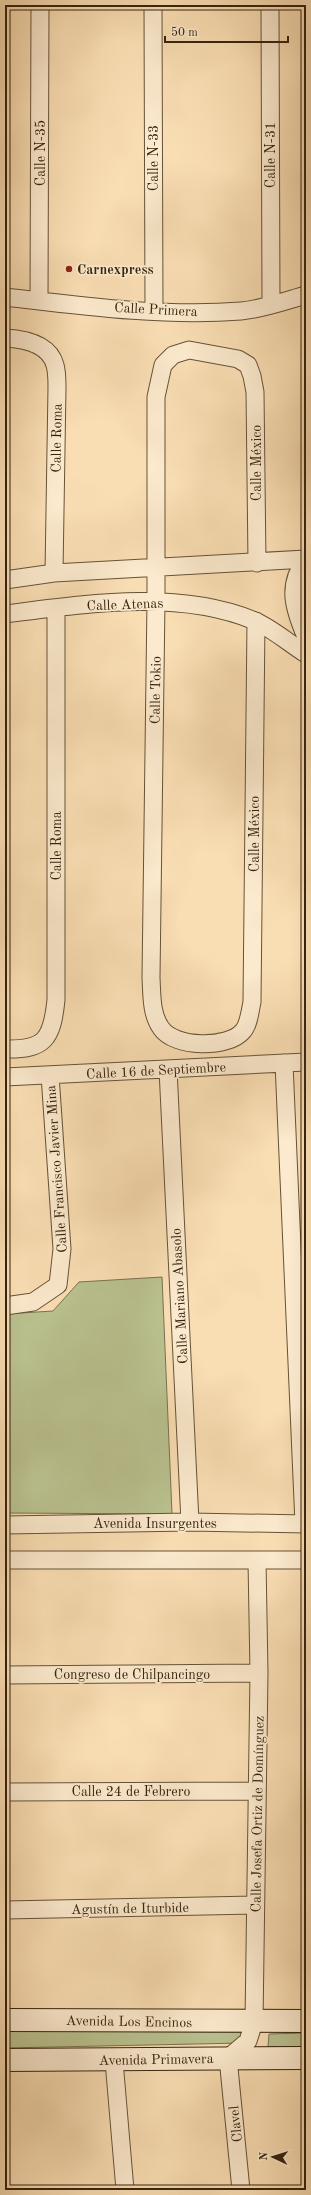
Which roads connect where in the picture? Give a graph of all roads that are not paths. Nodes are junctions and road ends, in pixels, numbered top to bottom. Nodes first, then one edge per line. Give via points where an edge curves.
1 (40, 5) edge
2 (153, 5) edge
3 (270, 5) edge
4 (306, 295) edge
5 (5, 297) edge
6 (39, 301) junction
7 (271, 305) junction
8 (154, 311) junction
9 (5, 338) edge
10 (248, 365) joint
11 (306, 559) edge
12 (257, 563) junction
13 (156, 568) junction
14 (54, 573) junction
15 (5, 580) edge
16 (156, 601) junction
17 (56, 608) junction
18 (5, 614) edge
19 (256, 621) junction
20 (306, 637) edge
21 (306, 654) edge
22 (233, 1039) joint
23 (5, 1049) edge
24 (306, 1062) edge
25 (284, 1063) junction
26 (168, 1069) junction
27 (50, 1075) junction
28 (5, 1077) edge
29 (5, 1306) edge
30 (190, 1522) junction
31 (305, 1524) edge
32 (5, 1525) edge
33 (5, 1560) edge
34 (306, 1560) edge
35 (257, 1561) junction
36 (259, 1673) junction
37 (5, 1675) edge
38 (257, 1791) junction
39 (5, 1792) edge
40 (255, 1906) junction
41 (5, 1910) edge
42 (5, 2020) edge
43 (306, 2021) edge
44 (254, 2022) junction
45 (228, 2058) junction
46 (306, 2058) edge
47 (5, 2060) edge
48 (114, 2060) junction
49 (125, 2190) edge
50 (241, 2190) edge

1 - 6 street, Calle N-35
2 - 8 street, Calle N-33
3 - 7 street, Calle N-31
4 - 7 street, Calle Primera
5 - 6 street, Calle Primera
6 - 8 street, Calle Primera
7 - 8 street, Calle Primera via 242,311
9 - 14 street, Calle Roma via 35,343 47,351 55,364 58,387
10 - 12 street, Calle México via 255,392
10 - 13 street, Calle Tokio via 238,359 189,350 173,355 163,365 156,397
11 - 12 street
11 - 20 street via 297,571 293,585 294,601
12 - 13 street
13 - 14 street
13 - 16 street, Calle Tokio
14 - 15 street
16 - 17 street, Calle Atenas
16 - 19 street, Calle Atenas via 207,607
16 - 22 street, Calle Tokio via 151,978 155,1018 162,1030 173,1038 188,1043 218,1043
17 - 18 street, Calle Atenas
17 - 23 street, Calle Roma via 54,1019 50,1032 35,1047
19 - 21 street, Calle Atenas
19 - 22 street, Calle México via 252,1002 244,1031
24 - 25 street, Calle 16 de Septiembre
25 - 26 street, Calle 16 de Septiembre
25 - 31 street
26 - 27 street, Calle 16 de Septiembre
26 - 30 street, Calle Mariano Abasolo
27 - 28 street, Calle 16 de Septiembre
27 - 29 street, Calle Francisco Javier Mina via 62,1249 58,1286 33,1302
30 - 31 street, Avenida Insurgentes
30 - 32 street, Avenida Insurgentes
33 - 35 street
34 - 35 street
35 - 36 street, Calle Josefa Ortiz de Domínguez
36 - 37 street, Congreso de Chilpancingo
36 - 38 street, Calle Josefa Ortiz de Domínguez
38 - 39 street, Calle 24 de Febrero
38 - 40 street, Calle Josefa Ortiz de Domínguez
40 - 41 street, Agustín de Iturbide
40 - 44 street, Calle Josefa Ortiz de Domínguez
42 - 44 street, Avenida Los Encinos
43 - 44 street
44 - 45 street, Calle Josefa Ortiz de Domínguez via 248,2041
45 - 46 street, Avenida Primavera
45 - 48 street, Avenida Primavera
45 - 50 street, Clavel
47 - 48 street, Avenida Primavera
48 - 49 street

